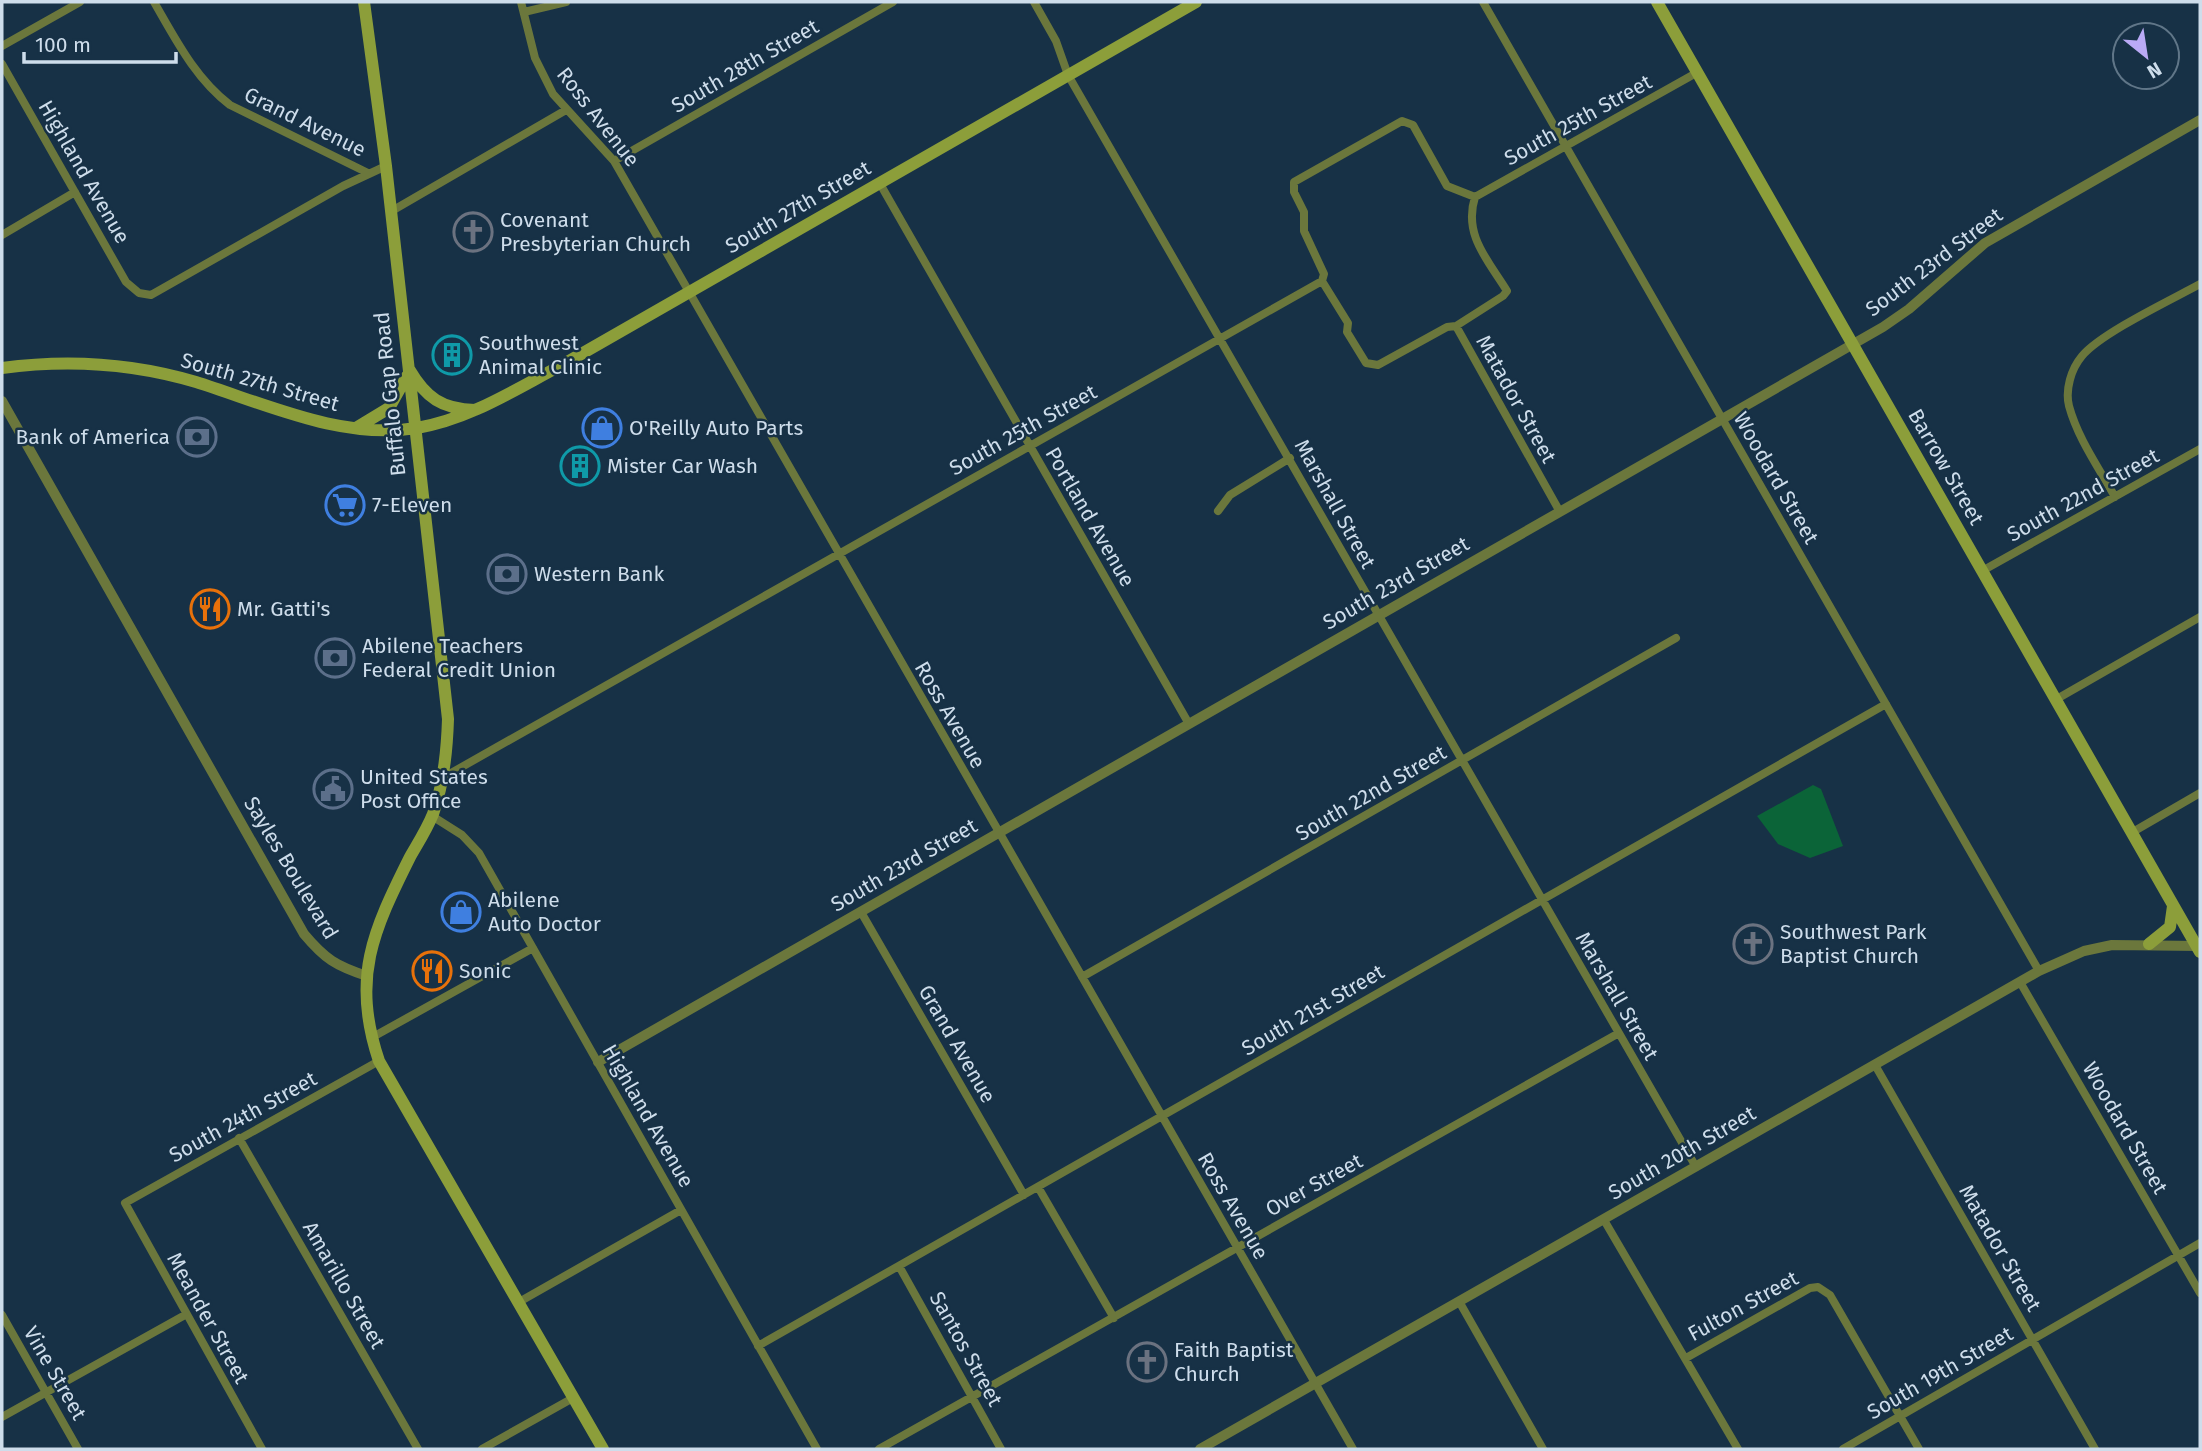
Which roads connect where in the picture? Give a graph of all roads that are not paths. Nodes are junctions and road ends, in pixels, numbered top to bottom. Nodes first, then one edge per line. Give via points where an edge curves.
1 (79, 2) edge
2 (154, 2) edge
3 (364, 2) edge
4 (521, 2) edge
5 (566, 2) edge
6 (893, 2) edge
7 (1034, 2) edge
8 (1196, 2) edge
9 (1483, 2) edge
10 (1657, 2) edge
11 (524, 12) junction
12 (2, 46) edge
13 (2, 64) edge
14 (1698, 72) junction
15 (1068, 75) junction
16 (566, 110) junction
17 (2200, 120) edge
18 (1566, 146) junction
19 (614, 161) junction
20 (386, 166) junction
21 (368, 173) junction
22 (879, 182) junction
23 (75, 192) junction
24 (1475, 197) junction
25 (390, 212) junction
26 (2, 234) edge
27 (1322, 281) junction
28 (2200, 284) edge
29 (689, 292) junction
30 (1456, 326) junction
31 (1221, 341) junction
32 (1853, 344) junction
33 (2, 368) edge
34 (407, 370) junction
35 (2, 401) edge
36 (479, 410) junction
37 (1722, 419) junction
38 (356, 428) junction
39 (413, 429) junction
40 (1029, 446) junction
41 (2200, 449) edge
42 (1290, 458) junction
43 (2115, 497) junction
44 (1218, 511) dead end
45 (1560, 512) junction
46 (838, 555) junction
47 (1982, 571) junction
48 (1378, 616) junction
49 (2200, 617) edge
50 (1676, 638) dead end
51 (2056, 700) junction
52 (1886, 704) junction
53 (1189, 724) junction
54 (1461, 761) junction
55 (444, 776) junction
56 (2200, 793) edge
57 (432, 816) junction
58 (997, 833) junction
59 (2130, 833) junction
60 (1541, 900) junction
61 (2173, 905) junction
62 (861, 912) junction
63 (2149, 944) junction
64 (533, 948) junction
65 (2199, 948) edge
66 (2039, 971) junction
67 (367, 976) junction
68 (1082, 977) junction
69 (2020, 982) junction
70 (1619, 1033) junction
71 (371, 1038) junction
72 (379, 1061) junction
73 (597, 1062) junction
74 (1875, 1065) junction
75 (1160, 1117) junction
76 (239, 1138) junction
77 (1696, 1167) junction
78 (1038, 1187) junction
79 (1024, 1195) junction
80 (125, 1203) joint
81 (681, 1210) junction
82 (1604, 1220) junction
83 (2200, 1243) edge
84 (1237, 1248) junction
85 (2179, 1256) junction
86 (899, 1266) junction
87 (2200, 1293) edge
88 (519, 1302) junction
89 (1460, 1303) junction
90 (2, 1315) edge
91 (185, 1315) junction
92 (1114, 1318) junction
93 (2032, 1340) junction
94 (758, 1346) junction
95 (1686, 1358) junction
96 (1316, 1385) junction
97 (47, 1392) junction
98 (573, 1398) junction
99 (973, 1398) junction
100 (1900, 1416) junction
101 (2, 1417) edge
102 (78, 1449) edge
103 (262, 1449) edge
104 (418, 1449) edge
105 (482, 1449) edge
106 (603, 1449) edge
107 (817, 1449) edge
108 (878, 1449) edge
109 (1001, 1449) edge
110 (1200, 1449) edge
111 (1353, 1449) edge
112 (1543, 1449) edge
113 (1738, 1449) edge
114 (1843, 1449) edge
115 (1919, 1449) edge
116 (2095, 1449) edge

1 - 12 street
2 - 21 street, Grand Avenue via 192,66 216,95
3 - 20 main road, Buffalo Gap Road
4 - 11 street, Ross Avenue
5 - 11 street
6 - 19 street, South 28th Street
7 - 15 street, Marshall Street
8 - 15 main road, South 27th Street
9 - 18 street, Woodard Street
10 - 14 main road, Barrow Street
11 - 16 street, Ross Avenue via 543,78
13 - 23 street, Highland Avenue
14 - 18 street, South 25th Street
14 - 32 main road, Barrow Street
15 - 22 main road, South 27th Street
15 - 31 street, Marshall Street
16 - 19 street, Ross Avenue
16 - 25 street
17 - 32 street, South 23rd Street via 1985,243 1909,309
18 - 24 street, South 25th Street
18 - 37 street, Woodard Street
19 - 29 street, Ross Avenue
20 - 21 street
20 - 25 main road, Buffalo Gap Road
21 - 23 street, Highland Avenue via 151,295 139,293 126,282
22 - 29 main road, South 27th Street
22 - 40 street, Portland Avenue
23 - 26 street
24 - 27 street via 1447,186 1413,125 1402,121 1378,134 1294,182 1304,212 1304,231 1324,274
24 - 30 street via 1470,214 1472,232 1507,291
25 - 34 main road, Buffalo Gap Road
27 - 30 street, Matador Street via 1366,363 1378,365
27 - 31 street, South 25th Street
28 - 43 street via 2096,344 2081,357 2070,378 2068,404
29 - 36 main road, South 27th Street
29 - 46 street, Ross Avenue
30 - 45 street, Matador Street
31 - 40 street, South 25th Street
31 - 42 street, Marshall Street
32 - 37 street, South 23rd Street
32 - 47 main road, Barrow Street
33 - 38 main road, South 27th Street via 80,362 138,368 300,417
34 - 36 main road via 442,404
34 - 38 main road via 390,408
34 - 39 main road, Buffalo Gap Road
35 - 67 street, Sayles Boulevard via 304,934 338,967
36 - 39 main road, South 27th Street
37 - 45 street, South 23rd Street
37 - 52 street, Woodard Street
38 - 39 main road, South 27th Street
39 - 55 main road, Buffalo Gap Road via 448,719
40 - 46 street, South 25th Street
40 - 53 street, Portland Avenue
41 - 43 street, South 22nd Street
42 - 44 street via 1230,495
42 - 48 street, Marshall Street
43 - 47 street, South 22nd Street
45 - 48 street, South 23rd Street
46 - 55 street, South 25th Street
46 - 58 street, Ross Avenue
47 - 51 main road, Barrow Street
48 - 53 street, South 23rd Street
48 - 54 street, Marshall Street
49 - 51 street
50 - 54 street, South 22nd Street
51 - 59 main road, Barrow Street
52 - 60 street, South 21st Street
52 - 66 street, Woodard Street
53 - 58 street, South 23rd Street
54 - 60 street, Marshall Street
54 - 68 street, South 22nd Street
55 - 57 main road, Buffalo Gap Road
56 - 59 street
57 - 64 street, Highland Avenue via 462,835 479,853
57 - 67 main road, Buffalo Gap Road via 383,913 370,947
58 - 62 street, South 23rd Street
58 - 68 street, Ross Avenue
59 - 61 main road, Barrow Street
60 - 70 street, Marshall Street
60 - 75 street, South 21st Street
61 - 63 main road via 2169,927
61 - 65 main road, Barrow Street
62 - 73 street, South 23rd Street
62 - 79 street, Grand Avenue
63 - 65 street, South 20th Street
63 - 66 street, South 20th Street via 2084,951
64 - 71 street
64 - 73 street, Highland Avenue
66 - 69 street, South 20th Street
67 - 71 main road
68 - 75 street, Ross Avenue
69 - 74 street, South 20th Street
69 - 85 street, Woodard Street
70 - 77 street, Marshall Street
70 - 84 street, Over Street
71 - 72 main road
72 - 76 street, South 24th Street
72 - 88 main road
73 - 81 street, Highland Avenue
74 - 77 street, South 20th Street
74 - 93 street, Matador Street
75 - 78 street, South 21st Street
75 - 84 street, Ross Avenue
76 - 80 street, South 24th Street
76 - 104 street, Amarillo Street
77 - 82 street, South 20th Street
78 - 79 street, South 21st Street
78 - 92 street
79 - 86 street, South 21st Street
80 - 91 street, Meander Street
81 - 88 street
81 - 94 street, Highland Avenue
82 - 89 street, South 20th Street
82 - 95 street
83 - 85 street, South 19th Street
84 - 92 street, Over Street
84 - 96 street, Ross Avenue
85 - 87 street, Woodard Street
85 - 93 street, South 19th Street
86 - 94 street, South 21st Street
86 - 99 street, Santos Street
88 - 98 main road
89 - 96 street, South 20th Street
89 - 112 street
90 - 97 street, Vine Street
91 - 97 street
91 - 103 street, Meander Street
92 - 99 street, Over Street
93 - 100 street, South 19th Street
93 - 116 street, Matador Street
94 - 107 street, Highland Avenue
95 - 100 street, Fulton Street via 1818,1287 1830,1295
95 - 113 street
96 - 110 street, South 20th Street
96 - 111 street, Ross Avenue
97 - 101 street
97 - 102 street, Vine Street
98 - 105 street
98 - 106 main road
99 - 108 street, Over Street
99 - 109 street, Santos Street
100 - 114 street, South 19th Street
100 - 115 street

